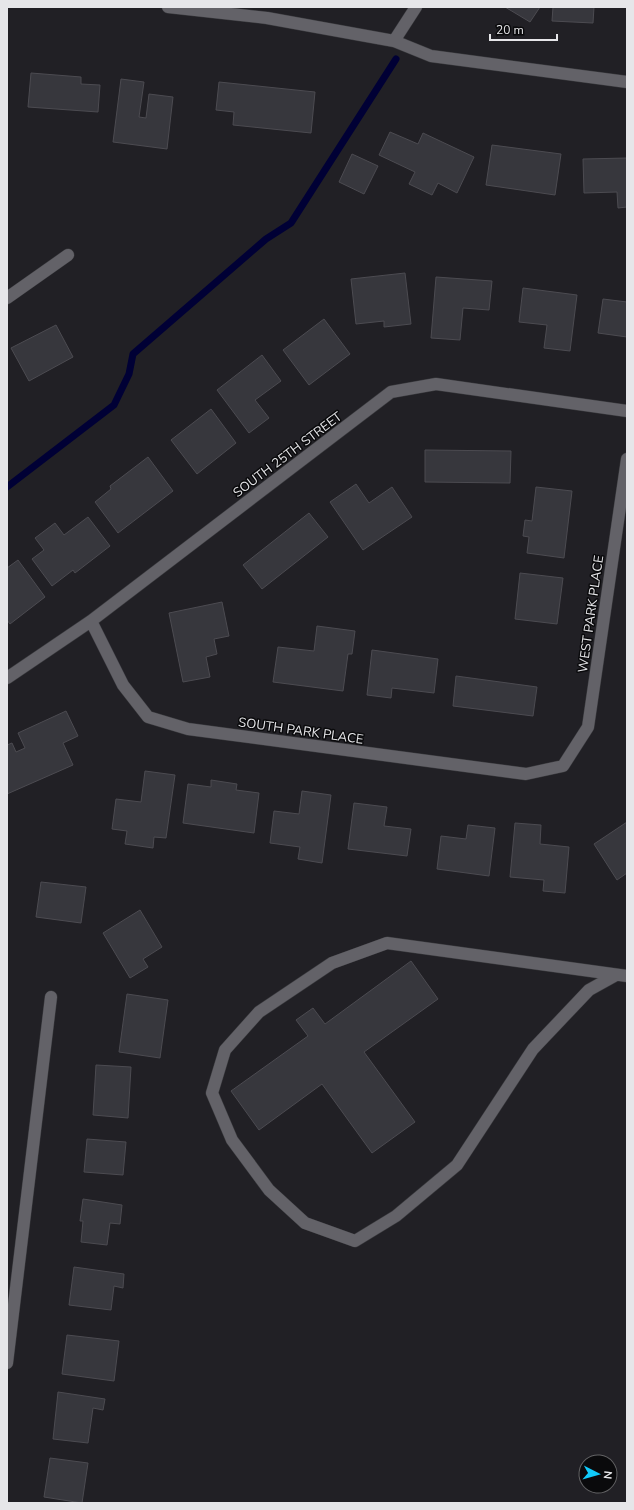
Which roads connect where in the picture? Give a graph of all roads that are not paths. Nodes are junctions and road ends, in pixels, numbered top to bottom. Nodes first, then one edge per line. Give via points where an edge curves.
1 (168, 7) edge
2 (416, 7) edge
3 (268, 13) edge
4 (394, 41) junction
5 (627, 82) edge
6 (68, 255) dead end
7 (7, 298) edge
8 (627, 411) edge
9 (627, 459) edge
10 (91, 621) junction
11 (7, 678) edge
12 (563, 766) joint
13 (622, 975) edge
14 (51, 997) dead end
15 (7, 1363) edge

1 - 3 street
2 - 4 street
3 - 4 street
4 - 5 street via 432,56
6 - 7 street
8 - 10 street, SOUTH 25TH STREET via 436,384 391,392
9 - 12 street, WEST PARK PLACE via 588,727
10 - 11 street, SOUTH 25TH STREET
10 - 12 street, SOUTH PARK PLACE via 123,685 148,717 188,729 526,774
13 - 13 street via 590,990 533,1049 457,1165 396,1216 355,1241 305,1224 269,1190 232,1140 212,1093 225,1050 259,1012 332,963 387,943
14 - 15 street

